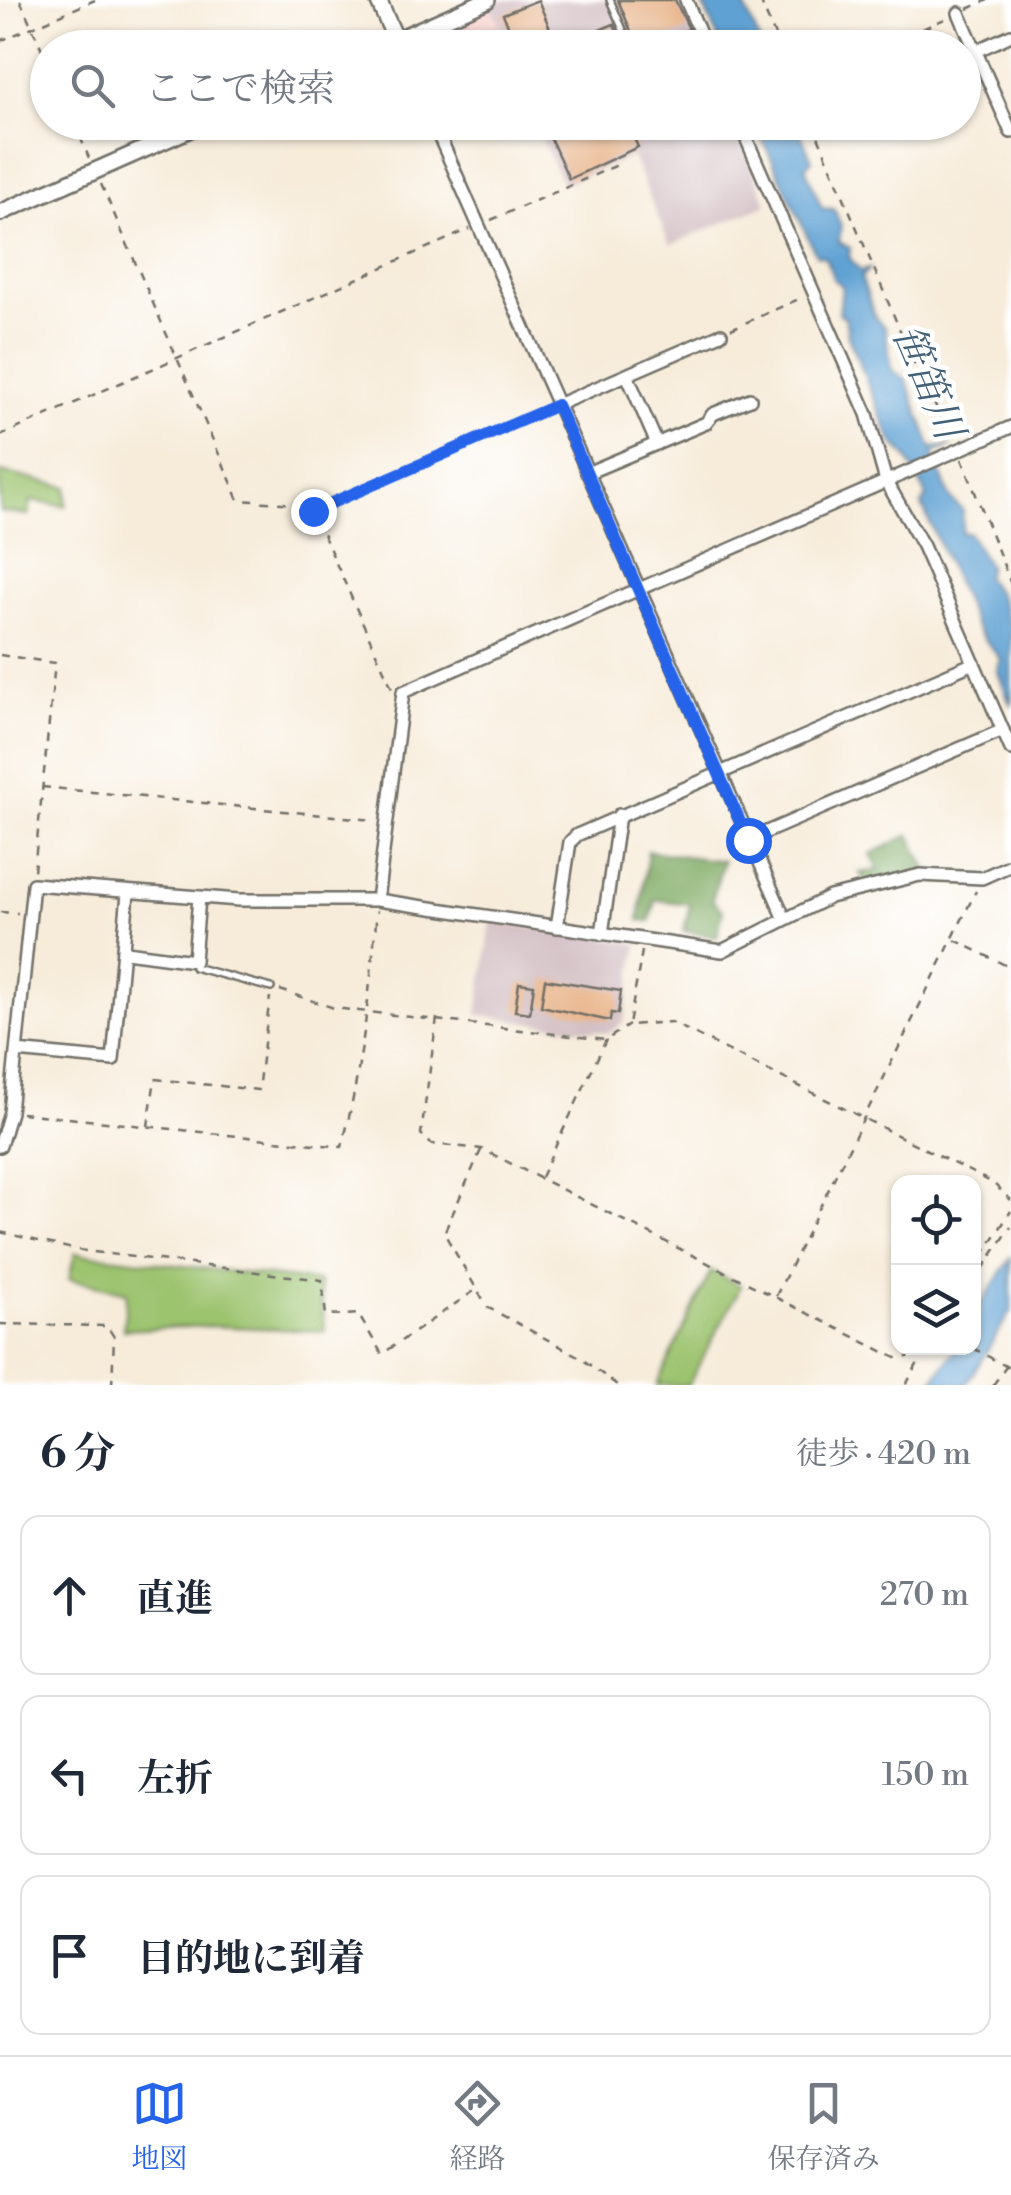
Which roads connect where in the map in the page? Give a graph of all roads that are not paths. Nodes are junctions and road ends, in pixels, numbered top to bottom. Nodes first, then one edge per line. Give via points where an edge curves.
1 (378, 0) edge
2 (487, 0) edge
3 (610, 0) edge
4 (686, 0) edge
5 (959, 13) road end
6 (392, 30) edge
7 (426, 30) edge
8 (623, 30) edge
9 (698, 30) edge
10 (967, 30) edge
11 (1011, 35) edge
12 (981, 48) edge
13 (981, 62) edge
14 (1011, 132) edge
15 (166, 140) edge
16 (441, 140) edge
17 (747, 140) edge
18 (0, 213) edge
19 (720, 334) road end
20 (626, 376) junction
21 (750, 399) dead end
22 (557, 405) junction
23 (1011, 427) edge
24 (657, 444) junction
25 (587, 474) junction
26 (889, 480) junction
27 (638, 589) junction
28 (974, 663) junction
29 (1003, 730) junction
30 (1011, 750) edge
31 (717, 772) junction
32 (619, 816) junction
33 (748, 840) junction
34 (1011, 865) edge
35 (128, 893) junction
36 (199, 898) junction
37 (377, 900) junction
38 (784, 918) junction
39 (557, 927) junction
40 (602, 934) junction
41 (126, 952) junction
42 (194, 961) junction
43 (271, 988) road end
44 (16, 1051) junction
45 (0, 1146) edge

1 - 6 street
2 - 7 street
3 - 8 lane
4 - 9 street
5 - 10 street
11 - 12 street
13 - 14 street
15 - 18 street
16 - 22 street
17 - 26 street via 867,414
19 - 20 street
20 - 22 street
20 - 24 street
21 - 24 street
22 - 25 street
23 - 26 street
24 - 25 street
25 - 27 street
26 - 27 street
26 - 28 street
27 - 31 street
27 - 37 street via 403,692
28 - 29 street
28 - 31 street
29 - 30 street
29 - 33 street
31 - 32 street
31 - 33 street
32 - 39 street via 570,842
32 - 40 street
33 - 38 street
34 - 38 street via 982,878 920,875 830,898
35 - 36 street
35 - 41 street
35 - 44 street via 33,884
36 - 37 street
36 - 42 street
37 - 39 street
38 - 40 street via 722,951
39 - 40 street
41 - 42 street
41 - 44 street via 113,1060
42 - 43 lane via 194,967
44 - 45 street

